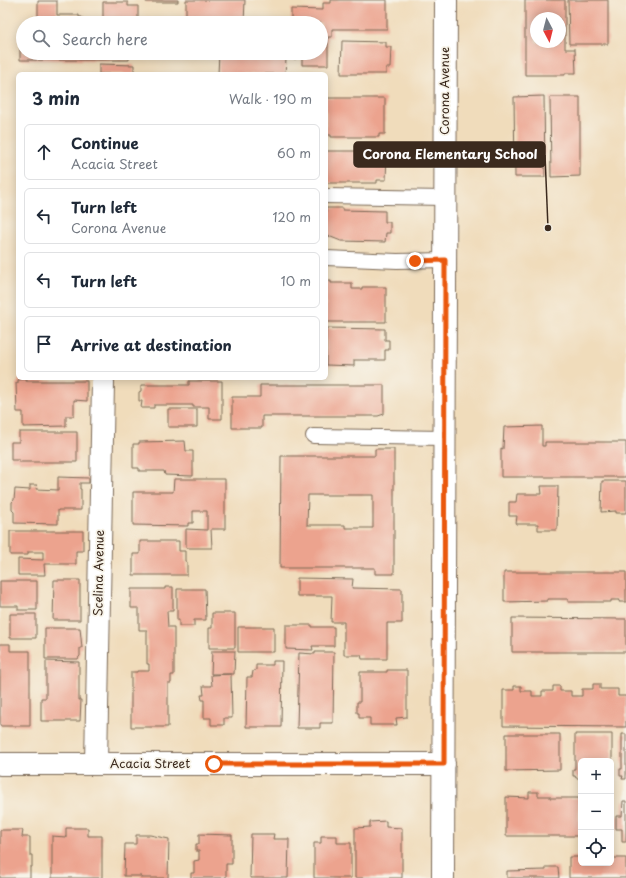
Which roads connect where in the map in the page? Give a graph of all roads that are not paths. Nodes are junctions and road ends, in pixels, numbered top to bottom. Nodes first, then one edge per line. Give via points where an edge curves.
1 (446, 0) edge
2 (328, 196) edge
3 (445, 198) junction
4 (328, 258) edge
5 (445, 260) junction
6 (103, 382) dead end
7 (313, 436) dead end
8 (445, 438) junction
9 (0, 764) edge
10 (96, 764) junction
11 (444, 764) junction
12 (444, 878) edge

1 - 3 street, Corona Avenue
2 - 3 lane
3 - 5 street, Corona Avenue
4 - 5 lane
5 - 8 street, Corona Avenue
6 - 10 street, Scelina Avenue
7 - 8 lane
8 - 11 street, Corona Avenue
9 - 10 street, Acacia Street
10 - 11 street, Acacia Street
11 - 12 street, Corona Avenue

